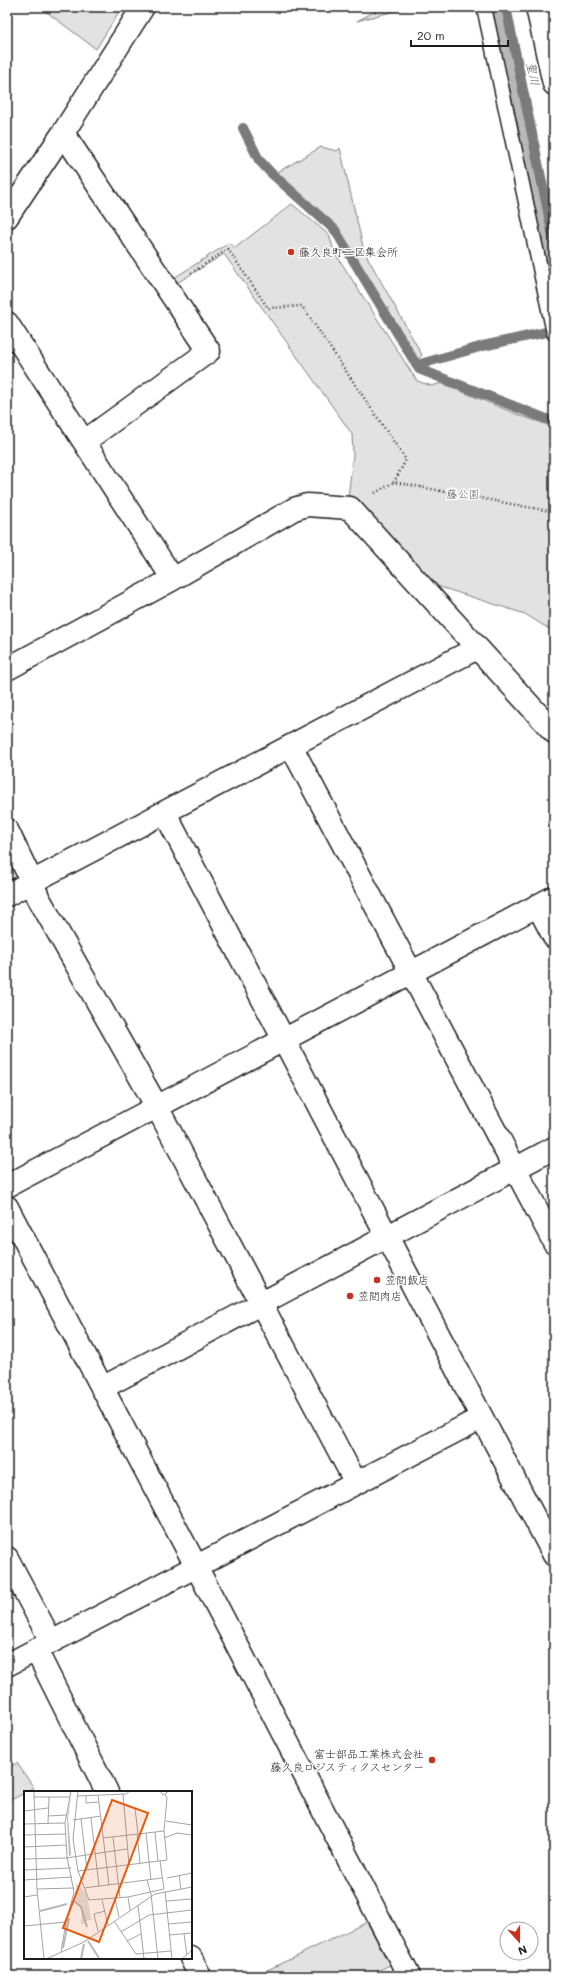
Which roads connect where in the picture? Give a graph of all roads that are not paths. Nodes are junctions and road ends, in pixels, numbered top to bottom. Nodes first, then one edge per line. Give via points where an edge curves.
1 (143, 7) edge
2 (484, 7) edge
3 (537, 7) edge
4 (554, 84) edge
5 (63, 133) junction
6 (7, 217) edge
7 (7, 323) edge
8 (554, 333) edge
9 (85, 441) junction
10 (173, 579) junction
11 (477, 648) junction
12 (8, 666) edge
13 (554, 732) edge
14 (290, 746) junction
15 (165, 813) junction
16 (7, 830) edge
17 (32, 882) junction
18 (7, 895) edge
19 (546, 902) edge
20 (554, 937) edge
21 (411, 973) junction
22 (285, 1040) junction
23 (157, 1107) junction
24 (554, 1148) edge
25 (515, 1169) junction
26 (7, 1186) edge
27 (7, 1207) edge
28 (388, 1236) junction
29 (554, 1242) edge
30 (261, 1304) junction
31 (102, 1388) junction
32 (481, 1418) junction
33 (356, 1483) junction
34 (554, 1555) edge
35 (7, 1558) edge
36 (196, 1566) junction
37 (43, 1646) junction
38 (7, 1664) edge
39 (107, 1791) edge
40 (192, 1959) edge
41 (200, 1976) edge
42 (409, 1976) edge

1 - 5 street
2 - 8 lane
3 - 4 street
5 - 6 street
5 - 9 street via 209,351
7 - 9 street
9 - 10 street
10 - 11 street via 294,509 307,505 350,508
10 - 12 street
11 - 13 street
11 - 14 street
14 - 15 street
14 - 21 street
15 - 17 street
15 - 22 street
16 - 17 street
17 - 18 street
17 - 23 street
19 - 20 street
19 - 21 street
21 - 22 street
21 - 25 street
22 - 23 street
22 - 28 street
23 - 26 street
23 - 30 street
24 - 25 street
25 - 28 street
25 - 29 street
27 - 31 street
28 - 30 street
28 - 32 street
30 - 31 street
30 - 33 street
31 - 36 street
32 - 33 street
32 - 34 street
33 - 36 street
35 - 37 street
36 - 37 street
36 - 42 street
37 - 38 street
37 - 39 street
40 - 41 street

